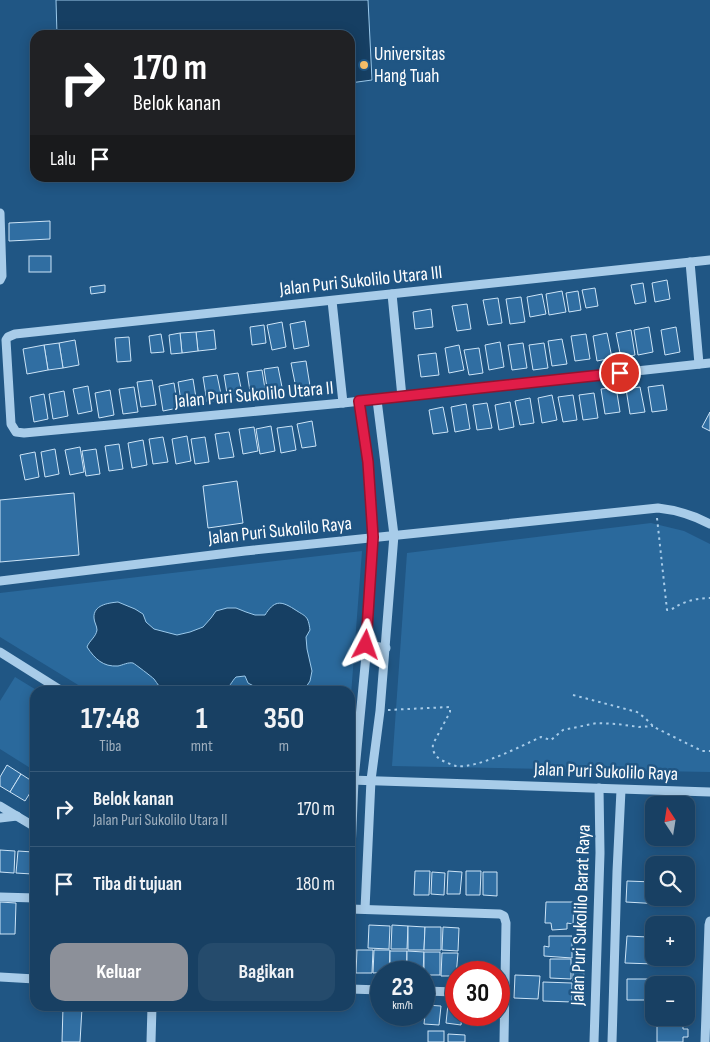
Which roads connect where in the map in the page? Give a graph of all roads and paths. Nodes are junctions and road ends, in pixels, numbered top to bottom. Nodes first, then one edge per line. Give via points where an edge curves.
1 (0, 213) edge
2 (710, 260) edge
3 (690, 262) junction
4 (0, 280) edge
5 (392, 294) junction
6 (332, 301) junction
7 (707, 365) edge
8 (402, 397) junction
9 (377, 400) junction
10 (359, 401) junction
11 (343, 403) junction
12 (12, 426) joint
13 (387, 474) junction
14 (369, 476) junction
15 (658, 508) junction
16 (710, 524) edge
17 (394, 535) junction
18 (373, 537) junction
19 (0, 581) edge
20 (710, 598) edge
21 (366, 645) junction
22 (386, 648) junction
23 (0, 652) edge
24 (54, 686) edge
25 (573, 695) dead end
26 (380, 710) junction
27 (653, 726) junction
28 (355, 751) edge
29 (710, 751) edge
30 (355, 780) edge
31 (371, 780) junction
32 (600, 788) junction
33 (621, 790) junction
34 (710, 792) edge
35 (0, 806) edge
36 (17, 816) junction
37 (0, 818) edge
38 (30, 824) edge
39 (355, 837) edge
40 (369, 838) junction
41 (600, 853) junction
42 (617, 853) junction
43 (0, 897) edge
44 (30, 898) edge
45 (357, 909) edge
46 (710, 921) edge
47 (504, 961) edge
48 (0, 978) edge
49 (30, 979) edge
50 (355, 989) edge
51 (370, 990) edge
52 (709, 999) edge
53 (152, 1011) edge
54 (503, 1026) edge
55 (151, 1042) edge
56 (504, 1042) edge
57 (594, 1042) edge
58 (612, 1042) edge
59 (705, 1042) edge

1 - 4 street
2 - 3 street, Jalan Puri Sukolilo Utara III
3 - 5 street, Jalan Puri Sukolilo Utara III
3 - 7 street
5 - 6 street, Jalan Puri Sukolilo Utara III
5 - 8 street
6 - 11 street
6 - 12 street, Jalan Puri Sukolilo Utara III via 15,334 6,340
7 - 8 street, Jalan Puri Sukolilo Utara II
8 - 9 street, Jalan Puri Sukolilo Utara II
9 - 10 street, Jalan Puri Sukolilo Utara II
9 - 13 street
10 - 11 street, Jalan Puri Sukolilo Utara II
10 - 14 street
11 - 12 street, Jalan Puri Sukolilo Utara II via 24,433 16,432
13 - 14 street
13 - 17 street
14 - 18 street
15 - 16 street, Jalan Puri Sukolilo Raya via 678,510
15 - 17 street, Jalan Puri Sukolilo Raya
15 - 20 path via 656,522 667,610 690,600
17 - 18 street, Jalan Puri Sukolilo Raya
17 - 22 street
18 - 19 street, Jalan Puri Sukolilo Raya
18 - 21 street
21 - 22 street
21 - 28 street
22 - 26 street
23 - 24 street
25 - 27 path via 637,712
26 - 27 path via 450,707 432,748 439,759 457,766 473,765 541,737 551,740 563,730 578,726 597,723
26 - 31 street
27 - 29 path
30 - 31 street, Jalan Puri Sukolilo Raya
31 - 32 street, Jalan Puri Sukolilo Raya
31 - 40 street
32 - 33 street, Jalan Puri Sukolilo Raya
32 - 41 street, Jalan Puri Sukolilo Barat Raya
33 - 34 street, Jalan Puri Sukolilo Raya
33 - 42 street, Jalan Puri Sukolilo Barat Raya
35 - 36 street
36 - 37 street
36 - 38 street
39 - 40 street
40 - 45 street
41 - 42 street
41 - 57 street, Jalan Puri Sukolilo Barat Raya
42 - 58 street, Jalan Puri Sukolilo Barat Raya
43 - 44 street
45 - 47 street via 500,914 506,924
46 - 52 street
48 - 49 street
50 - 51 street
52 - 59 street
53 - 55 street
54 - 56 street

